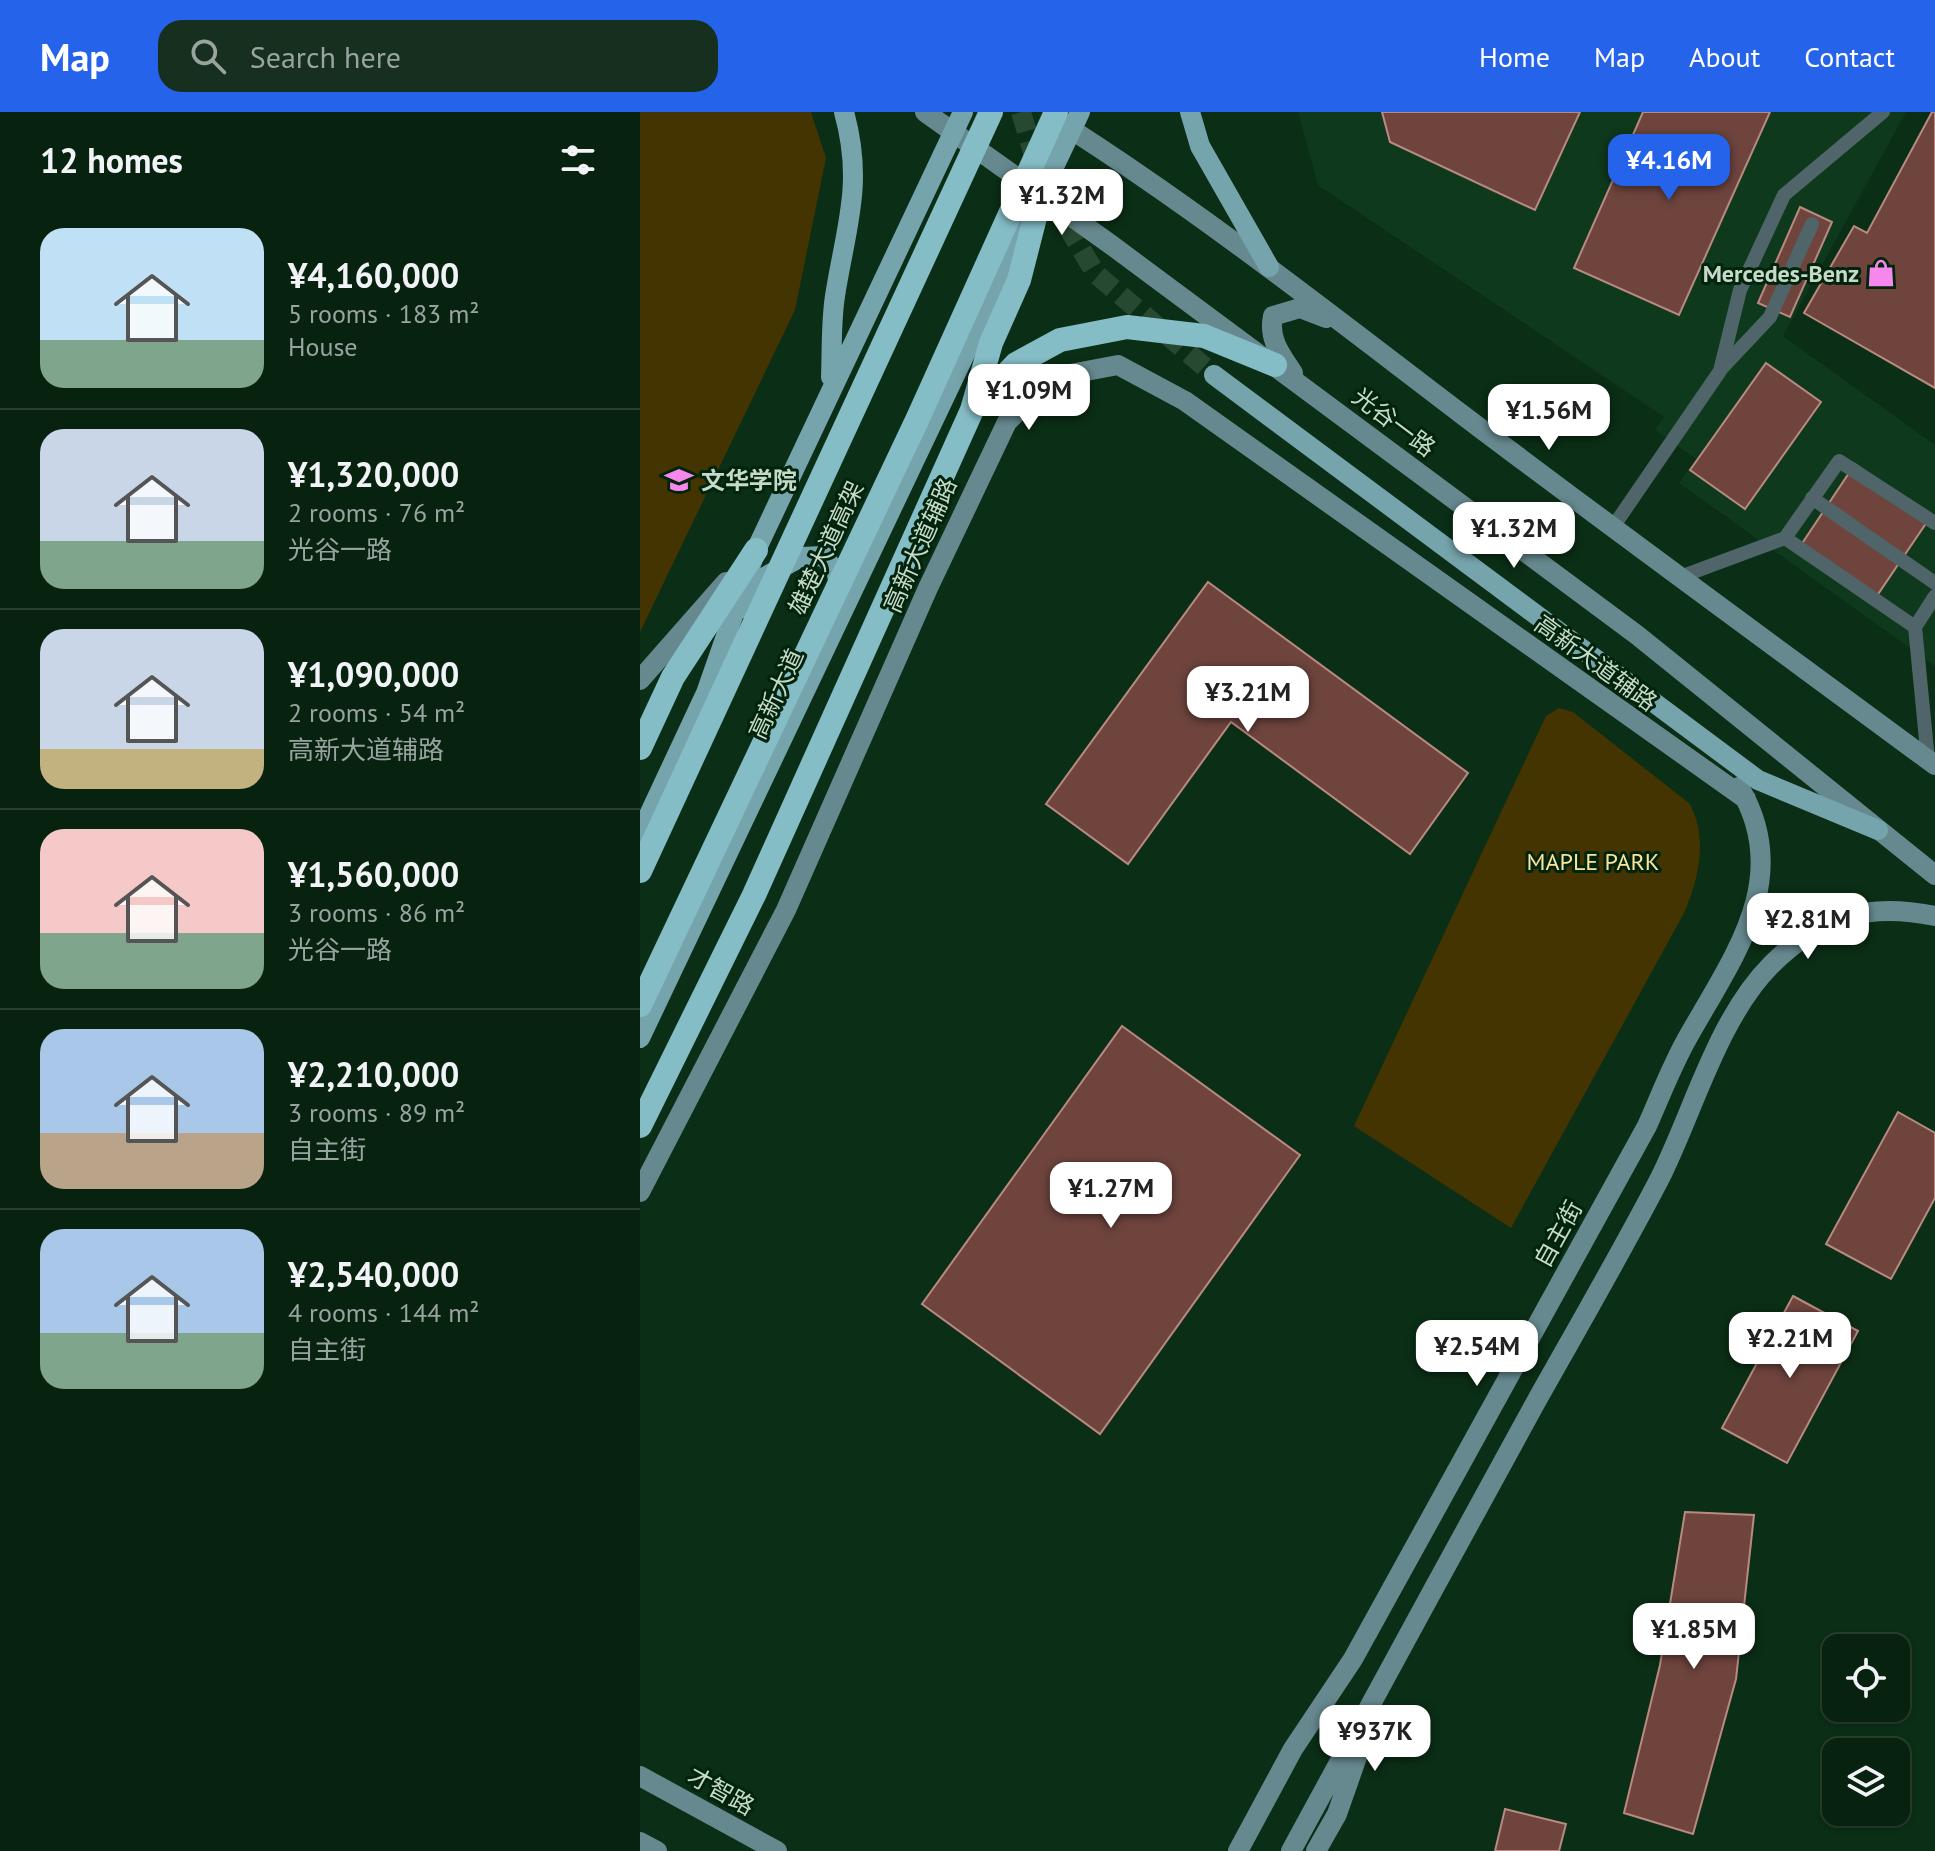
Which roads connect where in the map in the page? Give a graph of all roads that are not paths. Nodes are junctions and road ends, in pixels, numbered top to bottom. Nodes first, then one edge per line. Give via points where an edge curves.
1 (844, 112) edge
2 (925, 112) edge
3 (963, 112) edge
4 (991, 112) edge
5 (1043, 112) edge
6 (1190, 112) edge
7 (1883, 112) edge
8 (1069, 118) edge
9 (954, 132) junction
10 (1041, 194) junction
11 (1812, 224) dead end
12 (1269, 267) junction
13 (1344, 325) junction
14 (1275, 365) junction
15 (1720, 371) junction
16 (1214, 375) tunnel mouth
17 (1300, 384) junction
18 (831, 388) junction
19 (972, 410) junction
20 (1812, 498) junction
21 (1935, 523) edge
22 (1613, 527) junction
23 (1785, 538) junction
24 (756, 550) junction
25 (1680, 577) junction
26 (1935, 583) edge
27 (1935, 596) edge
28 (842, 614) junction
29 (1915, 627) junction
30 (640, 680) edge
31 (706, 693) junction
32 (640, 748) edge
33 (1716, 750) junction
34 (1932, 763) edge
35 (1746, 799) junction
36 (1878, 830) junction
37 (640, 834) edge
38 (640, 871) edge
39 (1935, 875) edge
40 (1935, 916) edge
41 (640, 1005) edge
42 (640, 1038) edge
43 (640, 1126) edge
44 (640, 1192) edge
45 (1387, 1674) junction
46 (640, 1776) edge
47 (640, 1842) edge
48 (657, 1851) edge
49 (777, 1851) edge
50 (1238, 1851) edge
51 (1291, 1851) edge
52 (1316, 1851) edge

1 - 18 main road via 855,193 834,299
2 - 9 main road, 光谷一路
3 - 9 main road
4 - 38 highway, 雄楚大道高架, bridge
5 - 8 main road, 光谷一路
6 - 12 main road via 1200,146
7 - 15 lane via 1784,195 1740,290
8 - 10 main road, 高新大道
8 - 12 main road, 光谷一路
8 - 41 highway, 雄楚大道高架, bridge via 918,418
9 - 10 main road, 光谷一路
9 - 18 main road
10 - 14 main road, 光谷一路
10 - 19 highway via 1019,280 991,343
10 - 28 main road, 高新大道
11 - 15 lane via 1770,317
12 - 13 main road, 光谷一路
13 - 17 main road via 1300,308 1273,316 1274,344
13 - 22 main road, 光谷一路
14 - 17 main road, 光谷一路
14 - 19 highway via 1204,336 1127,327 1060,340 1016,364
15 - 22 lane
16 - 33 main road
17 - 36 main road, 光谷一路 via 1637,635
18 - 24 main road
19 - 43 highway via 754,895
20 - 21 lane via 1839,461
20 - 23 lane
20 - 26 lane
22 - 25 main road, 光谷一路
23 - 25 lane
23 - 29 lane
24 - 30 main road
24 - 31 main road
24 - 32 highway via 673,677
25 - 34 main road, 光谷一路
27 - 29 lane
28 - 31 main road via 837,574 824,556 801,557 761,579
28 - 42 main road, 高新大道
29 - 34 lane
31 - 37 main road
33 - 35 main road, 自主街
33 - 36 main road via 1758,780
35 - 44 main road, 高新大道辅路 via 1185,401 1118,365 1065,375 1035,394 1007,422 786,910
35 - 50 main road, 自主街 via 1763,858 1747,930 1686,1040 1647,1126 1353,1659 1293,1749
36 - 39 main road, 光谷一路
40 - 45 main road via 1883,908 1832,920 1803,936 1751,990 1714,1054 1660,1177
45 - 51 main road
45 - 52 main road via 1337,1814
46 - 49 main road, 才智路
47 - 48 main road

